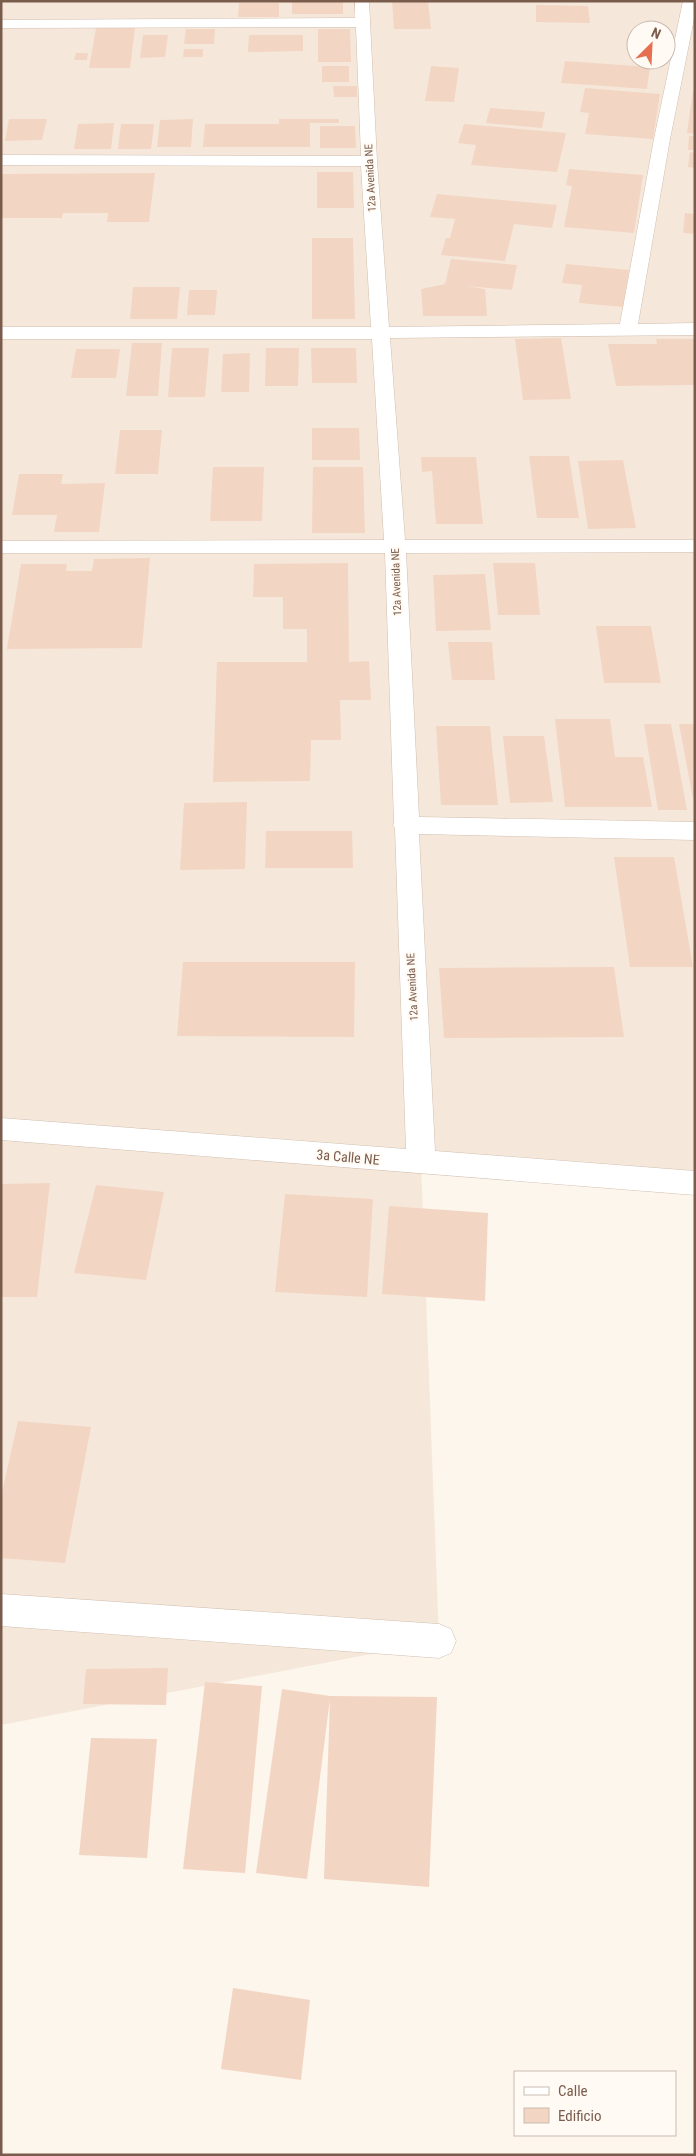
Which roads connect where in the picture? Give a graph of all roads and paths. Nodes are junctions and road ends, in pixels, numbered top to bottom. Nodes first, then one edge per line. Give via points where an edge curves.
1 (690, 1) edge
2 (362, 11) edge
3 (1, 24) edge
4 (1, 160) edge
5 (368, 161) junction
6 (695, 329) edge
7 (628, 330) junction
8 (1, 333) edge
9 (380, 333) junction
10 (695, 546) edge
11 (1, 547) edge
12 (395, 547) junction
13 (405, 825) junction
14 (695, 831) edge
15 (1, 1129) edge
16 (420, 1163) junction
17 (695, 1183) edge
18 (1, 1610) edge
19 (439, 1641) dead end

1 - 7 street
2 - 3 street
2 - 5 street, 12a Avenida NE
4 - 5 street
5 - 9 street, 12a Avenida NE
6 - 7 street
7 - 9 street
8 - 9 street
9 - 12 street, 12a Avenida NE
10 - 12 street
11 - 12 street
12 - 13 street, 12a Avenida NE
13 - 14 street
13 - 16 street, 12a Avenida NE
15 - 16 street, 3a Calle NE
16 - 17 street, 3a Calle NE
18 - 19 street

